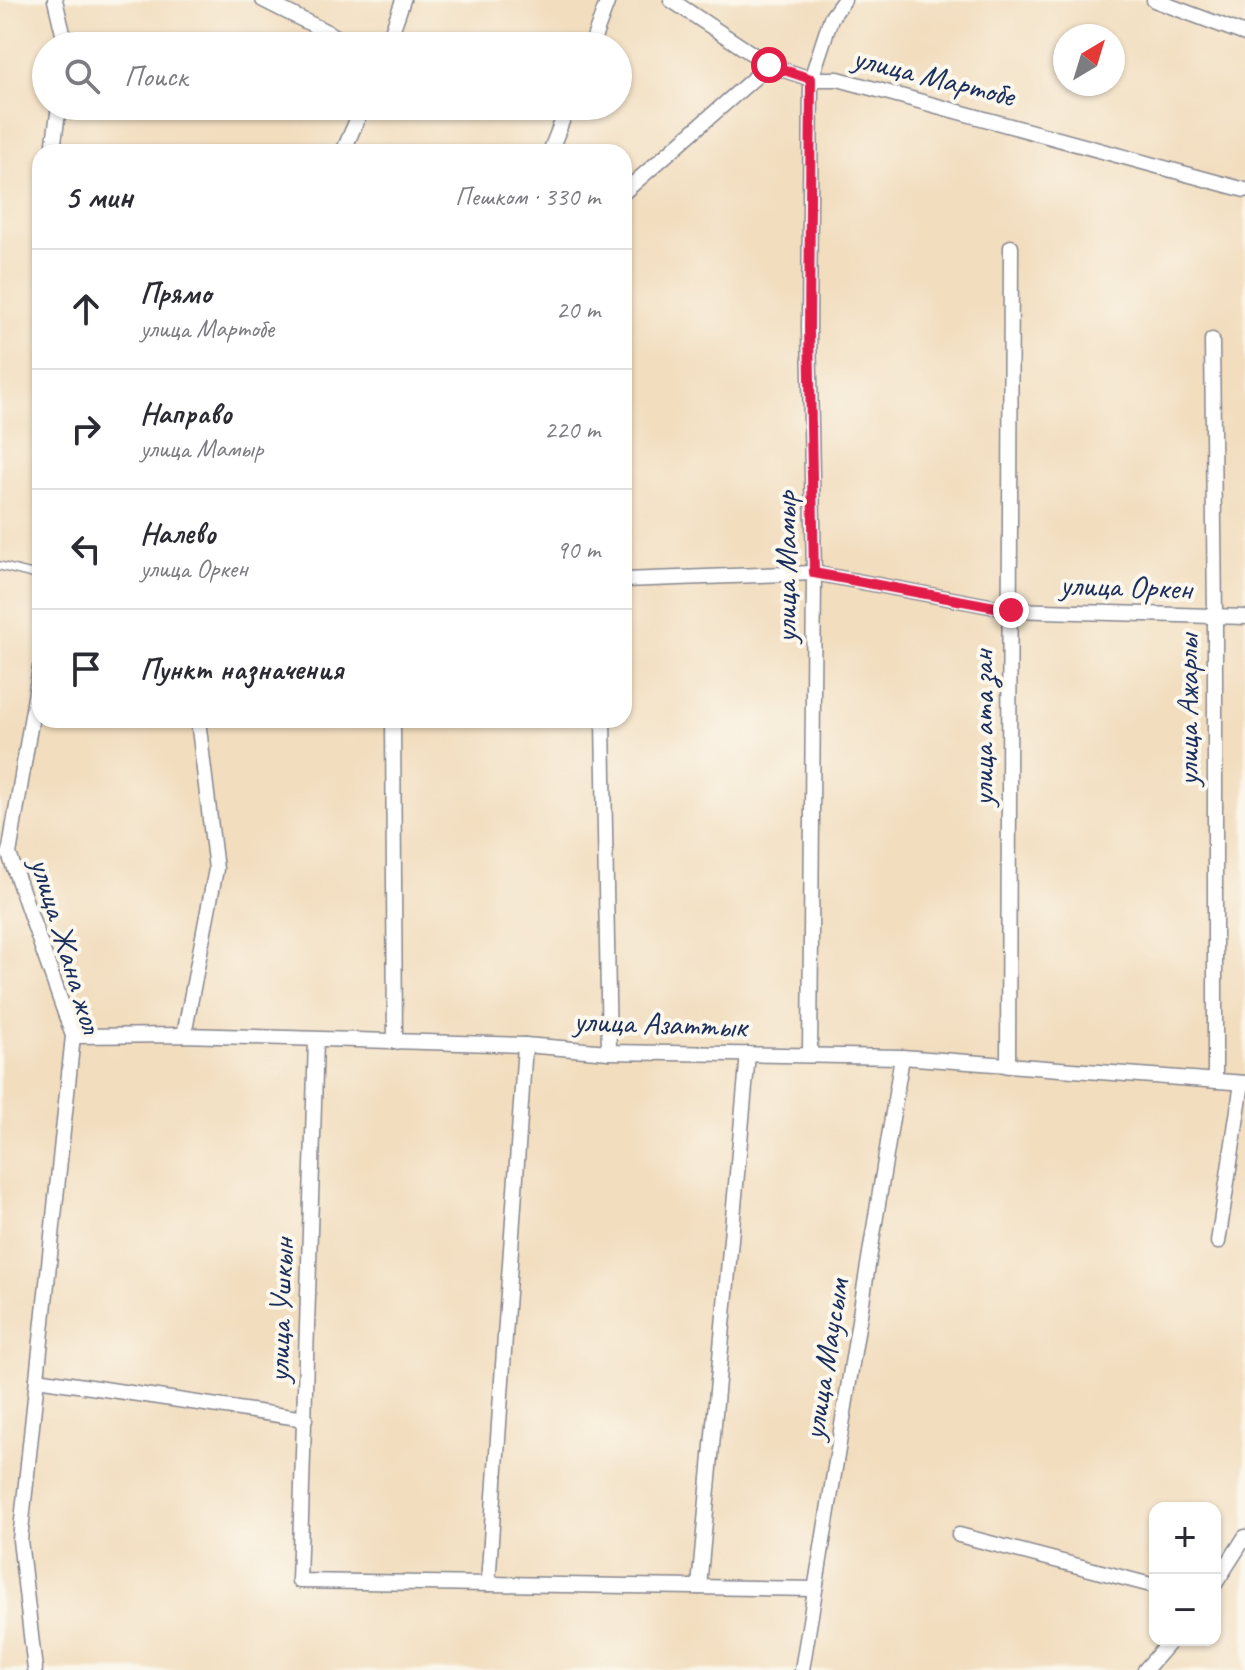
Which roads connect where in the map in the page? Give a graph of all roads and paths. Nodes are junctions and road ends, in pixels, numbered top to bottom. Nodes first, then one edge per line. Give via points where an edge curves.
1 (55, 0) edge
2 (263, 0) edge
3 (403, 0) edge
4 (608, 0) edge
5 (671, 0) edge
6 (1154, 0) edge
7 (844, 1) edge
8 (63, 32) edge
9 (327, 32) edge
10 (392, 32) edge
11 (596, 32) edge
12 (1245, 34) edge
13 (769, 65) junction
14 (811, 79) junction
15 (57, 120) edge
16 (357, 120) edge
17 (563, 120) edge
18 (54, 142) dead end
19 (346, 144) edge
20 (553, 144) edge
21 (632, 185) edge
22 (1245, 190) edge
23 (1011, 247) dead end
24 (1212, 340) dead end
25 (0, 566) edge
26 (814, 573) junction
27 (32, 574) edge
28 (632, 580) edge
29 (1011, 610) junction
30 (1215, 617) junction
31 (1245, 617) edge
32 (32, 715) edge
33 (199, 728) edge
34 (393, 728) edge
35 (603, 728) edge
36 (184, 1035) junction
37 (73, 1036) junction
38 (316, 1040) junction
39 (395, 1042) junction
40 (525, 1045) junction
41 (609, 1052) junction
42 (748, 1054) junction
43 (810, 1055) junction
44 (902, 1057) junction
45 (1008, 1066) junction
46 (1215, 1081) junction
47 (1243, 1083) edge
48 (1218, 1242) dead end
49 (37, 1379) junction
50 (305, 1419) junction
51 (959, 1535) dead end
52 (1245, 1537) edge
53 (1221, 1575) edge
54 (488, 1584) junction
55 (1149, 1584) edge
56 (699, 1587) junction
57 (815, 1589) junction
58 (1166, 1646) edge
59 (35, 1670) edge
60 (802, 1670) edge
61 (1145, 1670) edge

1 - 8 street
2 - 9 street
3 - 10 street
4 - 11 street
5 - 13 street, улица Мартобе
6 - 12 street
7 - 14 street, улица Мамыр via 831,18
13 - 14 street, улица Мартобе
13 - 21 street
14 - 22 street, улица Мартобе via 838,79
14 - 26 street, улица Мамыр
15 - 18 street
16 - 19 street
17 - 20 street
23 - 29 street, улица ата зан
24 - 30 street, улица Ажарлы
25 - 27 lane
26 - 28 street, улица Оркен
26 - 29 street, улица Оркен
26 - 43 street, улица Мамыр
29 - 30 street, улица Оркен
29 - 45 street, улица ата зан
30 - 31 street, улица Оркен
30 - 46 street, улица Ажарлы
32 - 37 street, улица Жана жол via 9,854
33 - 36 street via 216,869
34 - 39 street
35 - 41 street
36 - 37 street, улица Азаттык
36 - 38 street, улица Азаттык
37 - 49 street, улица Жана жол
38 - 39 street, улица Азаттык
38 - 50 street, улица Ушкын
39 - 40 street, улица Азаттык
40 - 41 street, улица Азаттык
40 - 54 street
41 - 42 street, улица Азаттык
42 - 43 street, улица Азаттык
42 - 56 street
43 - 44 street, улица Азаттык
44 - 45 street, улица Азаттык
44 - 57 street, улица Маусым
45 - 46 street, улица Азаттык
46 - 47 street, улица Азаттык
47 - 48 street
49 - 50 street
49 - 59 street, улица Жана жол via 20,1540
50 - 54 street, улица Ушкын via 299,1581
51 - 55 street
52 - 53 street
54 - 56 street
56 - 57 street
57 - 60 street, улица Маусым
58 - 61 street

